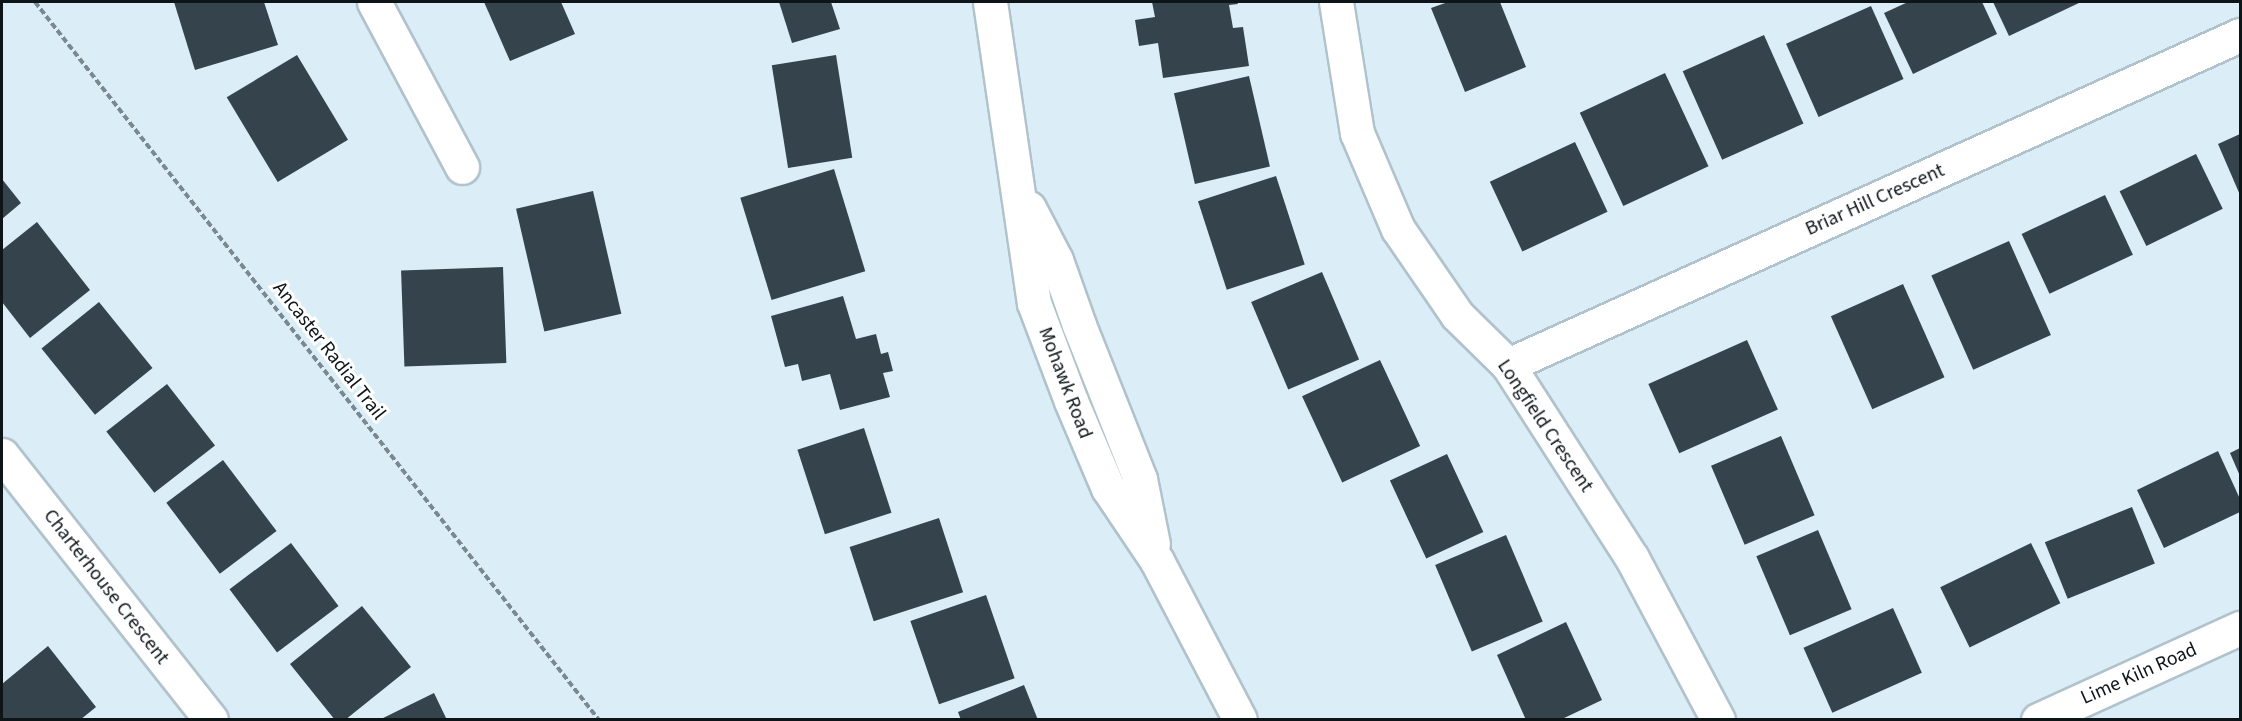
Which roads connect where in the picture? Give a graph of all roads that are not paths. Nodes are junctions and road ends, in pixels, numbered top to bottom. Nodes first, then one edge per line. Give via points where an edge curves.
1 (374, 2) edge
2 (990, 2) edge
3 (1336, 2) edge
4 (2241, 34) edge
5 (462, 167) dead end
6 (1508, 365) junction
7 (2, 455) edge
8 (2241, 628) edge
9 (211, 720) edge
10 (1240, 720) edge
11 (1718, 720) edge
12 (2038, 720) edge

1 - 5 street
2 - 10 street, Mohawk Road via 1034,303 1108,488 1157,561
3 - 6 street, Longfield Crescent via 1357,133 1398,229 1457,315
4 - 6 street, Briar Hill Crescent
6 - 11 street, Longfield Crescent via 1632,558
7 - 9 street, Charterhouse Crescent
8 - 12 street, Lime Kiln Road

